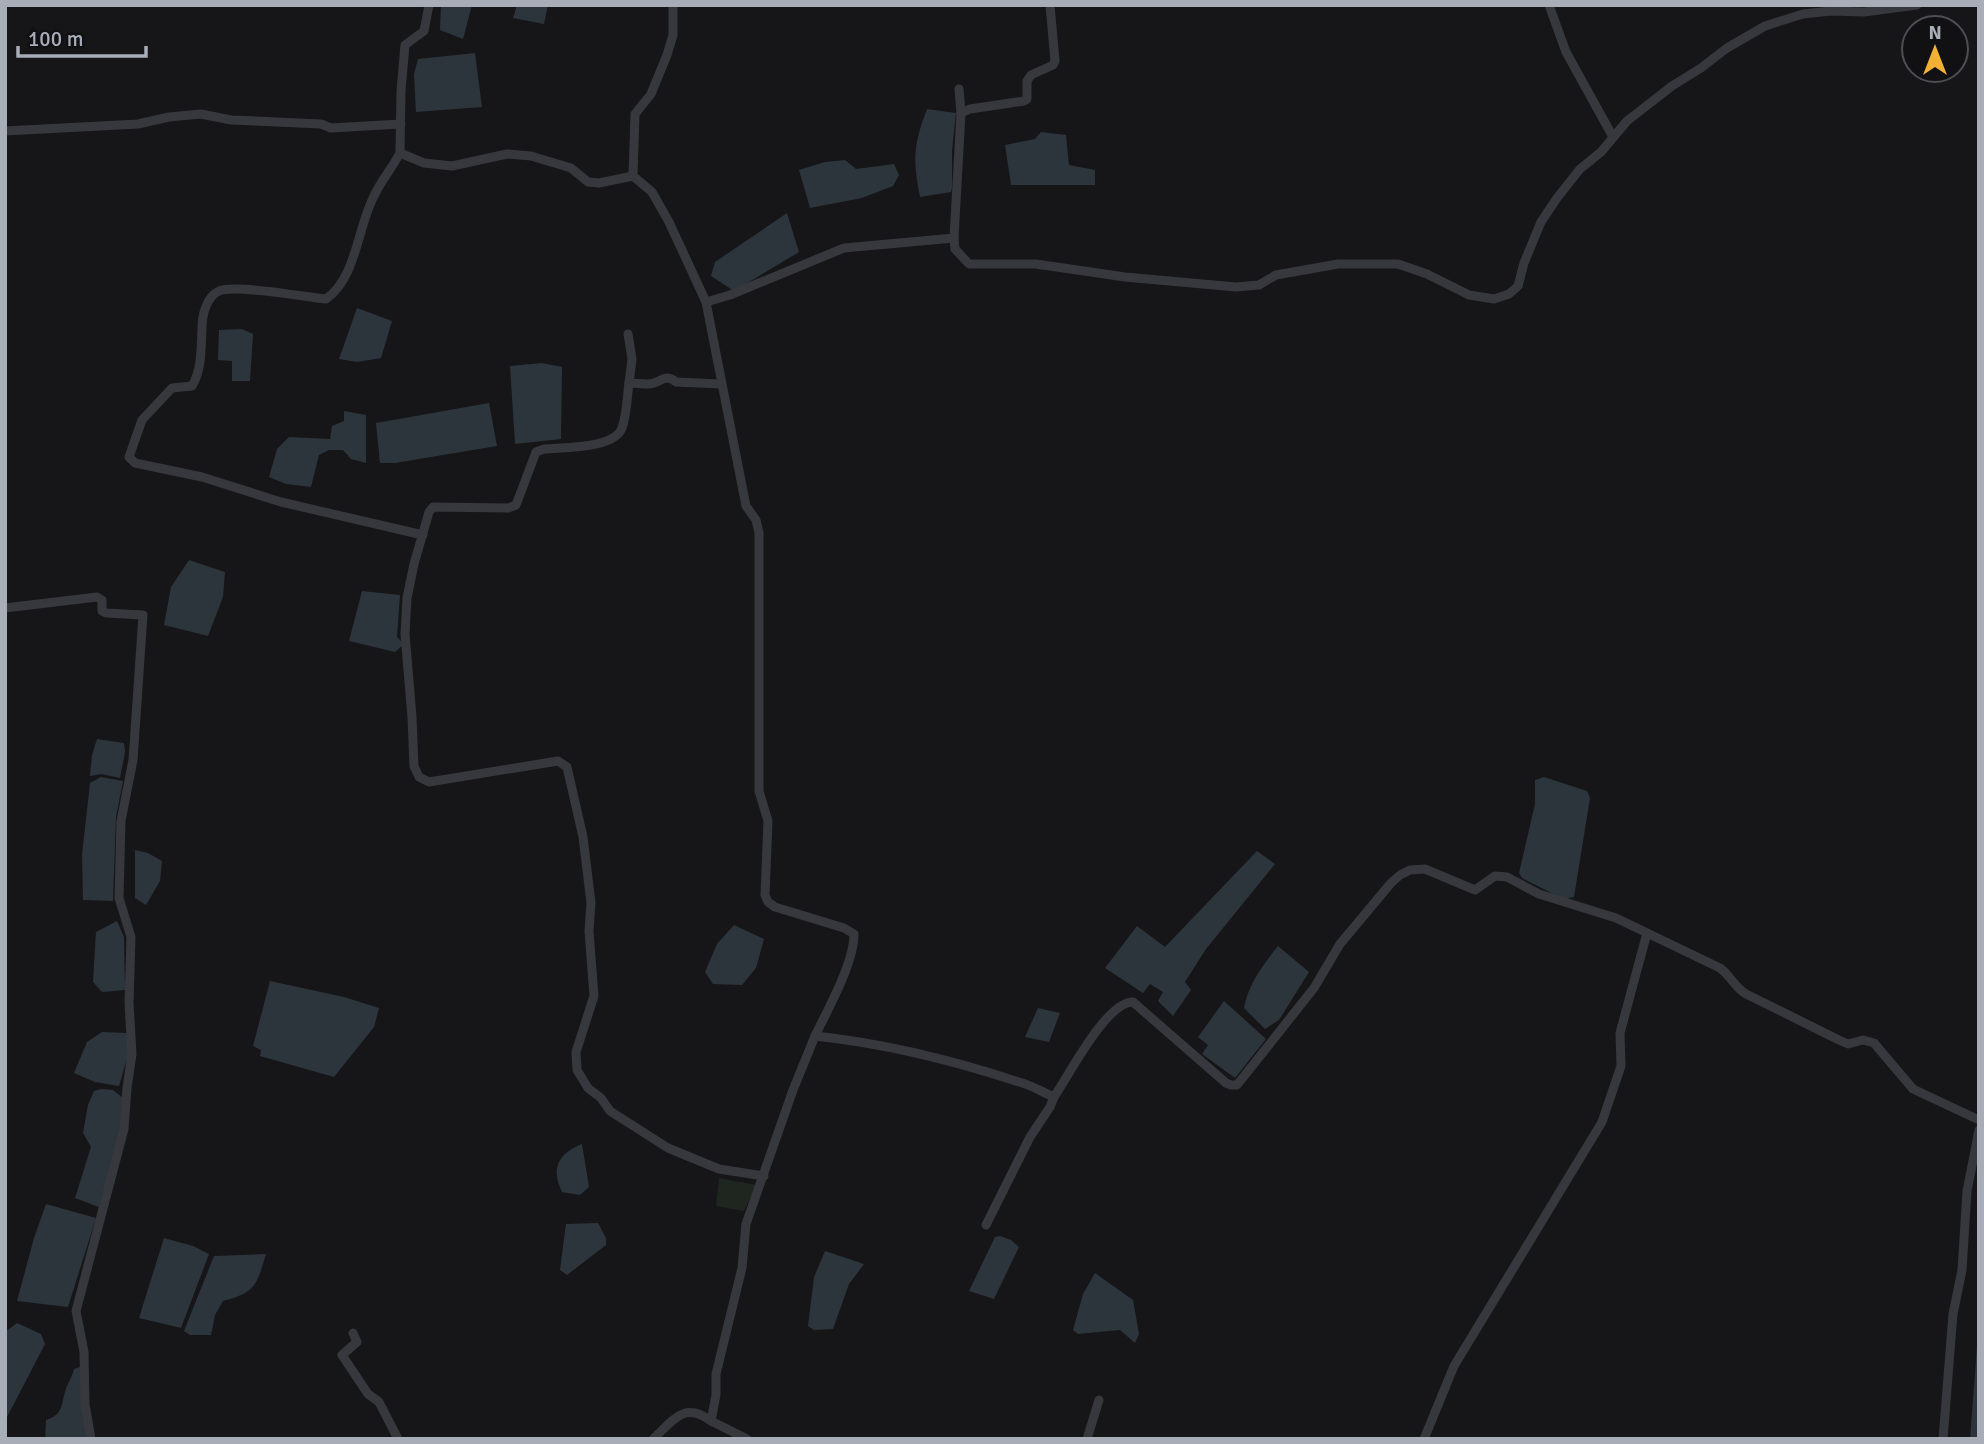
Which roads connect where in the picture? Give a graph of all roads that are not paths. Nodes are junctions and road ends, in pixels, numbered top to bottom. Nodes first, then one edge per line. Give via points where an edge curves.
1 (429, 5) edge
2 (673, 5) edge
3 (1050, 5) edge
4 (1549, 5) edge
5 (1917, 5) edge
6 (959, 89) dead end
7 (961, 113) junction
8 (401, 124) junction
9 (5, 131) edge
10 (1613, 137) junction
11 (400, 153) junction
12 (633, 176) junction
13 (954, 238) junction
14 (706, 302) junction
15 (628, 334) dead end
16 (629, 383) junction
17 (721, 384) junction
18 (423, 535) junction
19 (5, 608) edge
20 (1647, 933) junction
21 (815, 1036) junction
22 (1054, 1097) junction
23 (1979, 1120) edge
24 (1979, 1130) edge
25 (764, 1176) junction
26 (986, 1225) dead end
27 (353, 1333) dead end
28 (1100, 1400) dead end
29 (712, 1421) junction
30 (91, 1439) edge
31 (398, 1439) edge
32 (653, 1439) edge
33 (747, 1439) edge
34 (1087, 1439) edge
35 (1424, 1439) edge
36 (1943, 1439) edge

1 - 8 street via 424,31 405,45
2 - 12 street via 673,35 667,55 651,94 635,114
3 - 7 street via 1055,61 1027,80 1027,99
4 - 10 street via 1566,51
5 - 10 street via 1803,14 1765,26 1672,86
6 - 7 street
7 - 13 street
8 - 9 street via 331,128 201,114 138,124
8 - 11 street
10 - 13 street via 1580,169 1541,222 1514,291 1494,299 1469,295 1398,264 1338,264 1236,287 1125,278 1036,264 969,264 955,249
11 - 12 street via 424,163 452,166 507,154 531,156 571,168 588,182 598,183
11 - 18 street via 373,197 344,280 335,293 326,299 260,291 216,292 202,318 197,379 192,386 172,388 142,421 129,457 135,463 202,477 281,502
12 - 14 street via 652,192
13 - 14 street via 844,248
14 - 17 street
15 - 16 street
16 - 17 street via 652,384 665,377 676,382
16 - 18 street via 618,436 604,443 536,452 516,505 433,507
17 - 21 street via 746,506 759,533 759,791 768,821 765,895 775,907 854,934 835,996
18 - 25 street via 407,598 405,634 414,766 419,777 429,782 563,762 583,837 591,903 594,996 576,1052 578,1070 610,1111 668,1148 719,1169
19 - 30 street via 97,597 102,600 102,611 143,615 119,898 131,937 132,1054 124,1129 76,1311
20 - 22 street via 1616,918 1539,894 1507,877 1494,876 1475,890 1425,869 1410,870 1391,883 1333,953 1314,989 1237,1085 1226,1083 1133,1002 1125,1002 1086,1046
20 - 23 street via 1720,968 1746,994 1839,1040 1874,1043 1913,1089
20 - 35 street via 1620,1033 1621,1066 1602,1122 1454,1366
21 - 22 street via 934,1059 1023,1083
21 - 25 street
22 - 26 street
24 - 36 street via 1967,1191
25 - 29 street via 746,1224 742,1268 716,1374
27 - 31 street via 357,1342 342,1354 368,1394 379,1402
28 - 34 street
29 - 32 street via 689,1411
29 - 33 street

